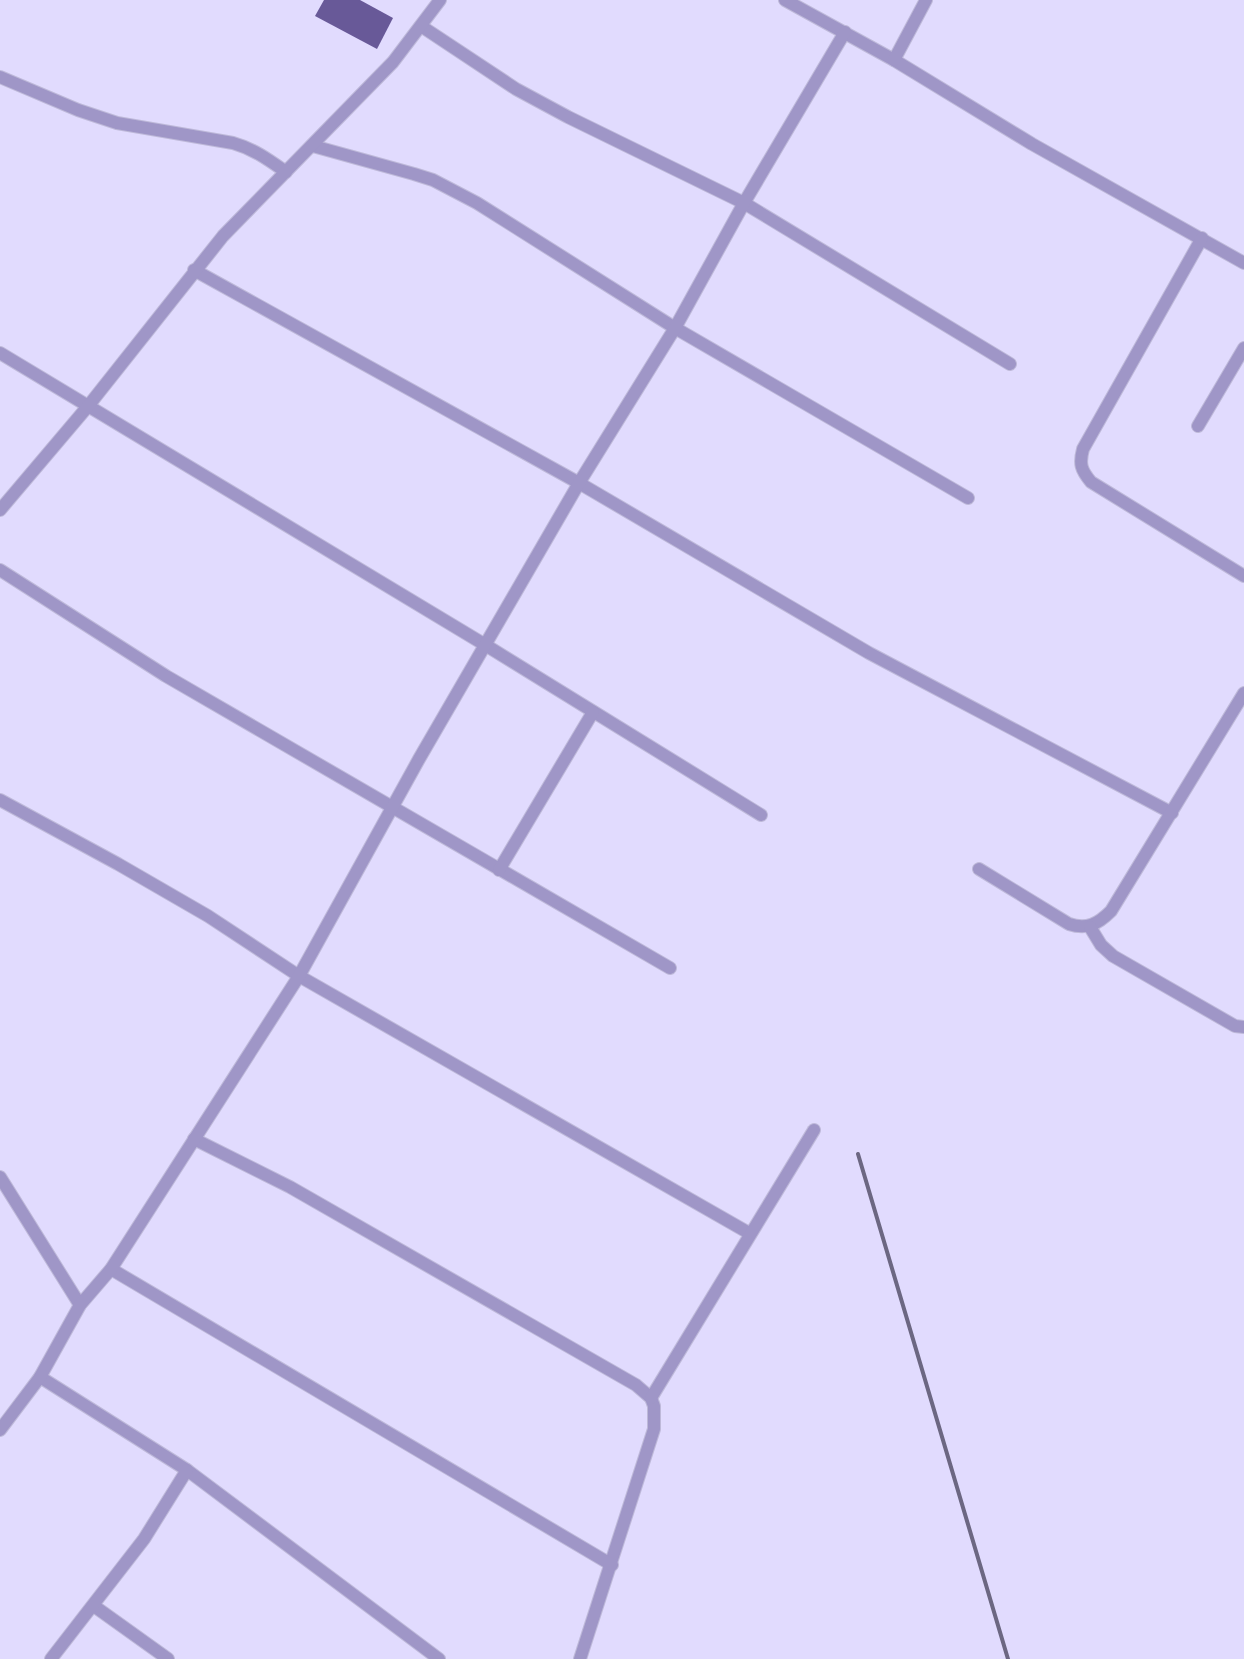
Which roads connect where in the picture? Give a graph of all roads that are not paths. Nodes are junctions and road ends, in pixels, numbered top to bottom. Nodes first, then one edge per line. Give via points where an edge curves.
1 (440, 0) edge
2 (785, 0) edge
3 (926, 0) edge
4 (421, 26) junction
5 (845, 32) junction
6 (894, 60) junction
7 (0, 76) edge
8 (313, 146) junction
9 (286, 172) junction
10 (744, 203) junction
11 (1202, 238) junction
12 (1244, 263) edge
13 (194, 270) junction
14 (675, 328) junction
15 (1244, 348) edge
16 (0, 352) edge
17 (1010, 364) dead end
18 (89, 405) junction
19 (1198, 426) dead end
20 (579, 483) junction
21 (968, 498) dead end
22 (0, 510) edge
23 (0, 570) edge
24 (1244, 576) edge
25 (487, 646) junction
26 (1244, 693) edge
27 (593, 712) junction
28 (0, 800) edge
29 (391, 808) junction
30 (1172, 813) junction
31 (761, 815) dead end
32 (979, 869) dead end
33 (499, 870) junction
34 (1090, 927) junction
35 (670, 968) dead end
36 (299, 976) junction
37 (1244, 1027) edge
38 (814, 1130) dead end
39 (194, 1139) junction
40 (0, 1177) edge
41 (749, 1233) junction
42 (111, 1268) junction
43 (80, 1305) junction
44 (40, 1377) junction
45 (651, 1398) junction
46 (0, 1430) edge
47 (187, 1470) junction
48 (612, 1565) junction
49 (94, 1606) junction
50 (51, 1659) edge
51 (168, 1659) edge
52 (439, 1659) edge
53 (580, 1659) edge

1 - 4 street
2 - 5 street
3 - 6 street
4 - 8 street via 393,62
4 - 10 street via 516,88 568,117
5 - 6 street
5 - 10 street
6 - 11 street via 1032,144
7 - 9 street via 117,123 233,142 259,153
8 - 9 street
8 - 14 street via 433,180 477,203
9 - 13 street
10 - 14 street
10 - 17 street
11 - 12 street
11 - 24 street via 1083,449 1081,471 1091,482
13 - 18 street
13 - 20 street
14 - 20 street
14 - 21 street
15 - 19 street
16 - 18 street
18 - 22 street
18 - 25 street
20 - 25 street
20 - 30 street via 869,653
23 - 29 street via 166,676
25 - 27 street
25 - 29 street
26 - 30 street
27 - 31 street
27 - 33 street
28 - 36 street via 208,916
29 - 33 street
29 - 36 street
30 - 34 street via 1111,911
32 - 34 street via 1069,924
33 - 35 street
34 - 37 street via 1101,945 1113,956 1235,1026
36 - 39 street
36 - 41 street
38 - 41 street
39 - 42 street
39 - 45 street via 290,1187 439,1271 636,1384
40 - 43 street
41 - 45 street
42 - 43 street
42 - 48 street
43 - 44 street
44 - 46 street
44 - 47 street
45 - 48 street via 654,1429
47 - 49 street via 144,1539
47 - 52 street
48 - 53 street
49 - 50 street
49 - 51 street

